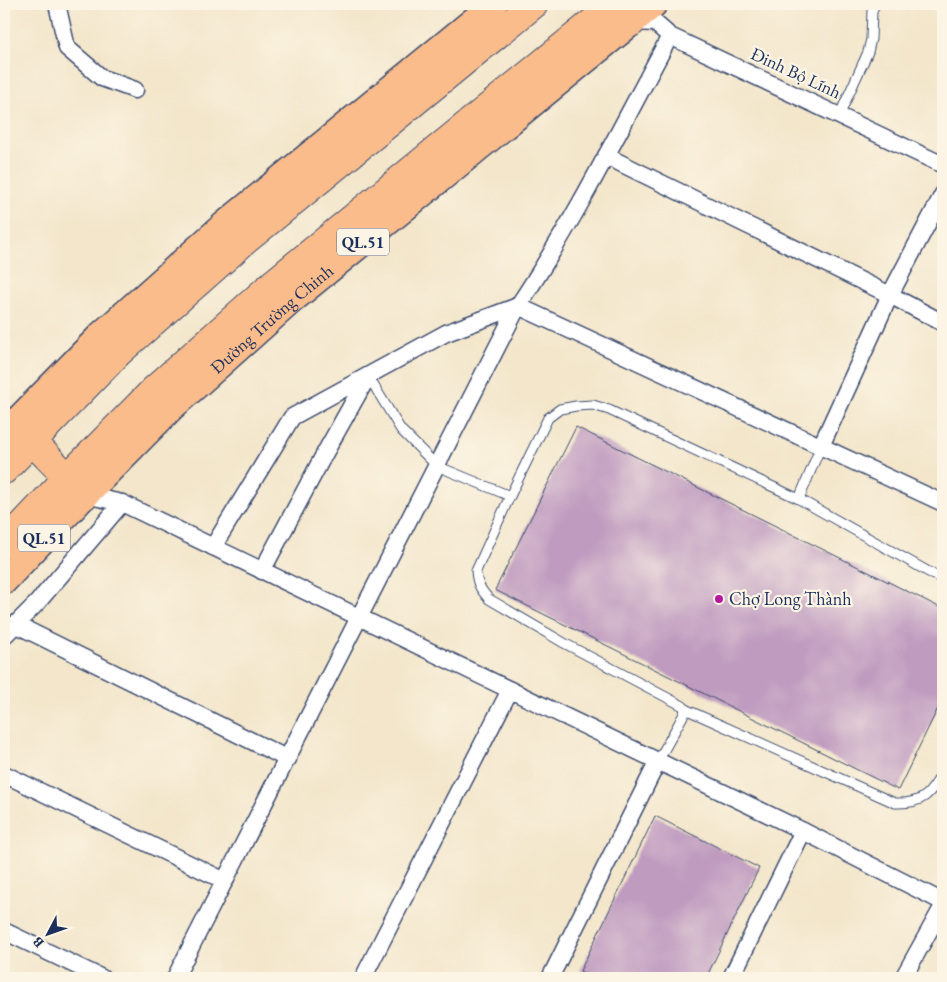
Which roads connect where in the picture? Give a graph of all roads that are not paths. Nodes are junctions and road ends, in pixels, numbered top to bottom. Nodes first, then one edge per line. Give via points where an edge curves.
1 (57, 4) edge
2 (494, 4) edge
3 (534, 4) edge
4 (654, 4) edge
5 (875, 4) edge
6 (621, 10) edge
7 (670, 36) junction
8 (135, 90) dead end
9 (839, 116) junction
10 (606, 156) junction
11 (943, 165) edge
12 (943, 194) edge
13 (890, 295) junction
14 (518, 306) junction
15 (943, 323) edge
16 (368, 376) junction
17 (13, 431) edge
18 (821, 446) junction
19 (437, 466) junction
20 (4, 470) edge
21 (76, 487) junction
22 (510, 496) junction
23 (799, 499) junction
24 (122, 503) junction
25 (943, 503) edge
26 (4, 545) edge
27 (213, 547) junction
28 (262, 571) junction
29 (943, 580) edge
30 (4, 581) edge
31 (360, 618) junction
32 (9, 630) edge
33 (510, 690) junction
34 (685, 709) junction
35 (288, 758) junction
36 (658, 761) junction
37 (943, 772) edge
38 (4, 774) edge
39 (803, 831) junction
40 (225, 880) junction
41 (943, 902) edge
42 (943, 906) edge
43 (4, 931) edge
44 (102, 978) edge
45 (175, 978) edge
46 (363, 978) edge
47 (550, 978) edge
48 (731, 978) edge
49 (902, 978) edge

1 - 8 street via 67,48 102,78
2 - 17 main road via 224,225 102,334
3 - 17 highway via 241,244 119,352
4 - 6 main road, Đường Trường Chinh / QL.51
5 - 9 lane via 868,52
6 - 7 street, Đinh Bộ Lĩnh via 655,23
6 - 21 highway, Đường Trường Chinh / QL.51 via 275,282 154,390
7 - 9 street, Đinh Bộ Lĩnh
7 - 10 street
9 - 11 street, Đinh Bộ Lĩnh
10 - 13 street
10 - 14 street via 541,272
12 - 13 street
13 - 15 street
13 - 18 street
14 - 16 street via 446,334
14 - 18 street
14 - 19 street
16 - 19 lane via 401,430
16 - 27 street via 292,417
16 - 28 street
17 - 20 highway
17 - 21 highway
18 - 23 lane
18 - 25 street
19 - 22 lane
19 - 31 street
21 - 24 street
21 - 26 highway, Đường Trường Chinh / QL.51
21 - 30 main road, Đường Trường Chinh / QL.51
22 - 23 lane via 548,418 560,409 593,405
22 - 34 lane via 476,570 482,591 489,599 556,638
23 - 29 lane
24 - 27 street
24 - 32 street via 37,603
27 - 28 street
28 - 31 street
31 - 33 street
31 - 35 street
32 - 35 street
33 - 36 street
33 - 46 street
34 - 36 lane
34 - 37 lane via 895,803 909,803 932,791
35 - 40 street
36 - 39 street
36 - 47 street
38 - 40 street
39 - 41 street
39 - 48 street
40 - 45 street
42 - 49 street
43 - 44 street

